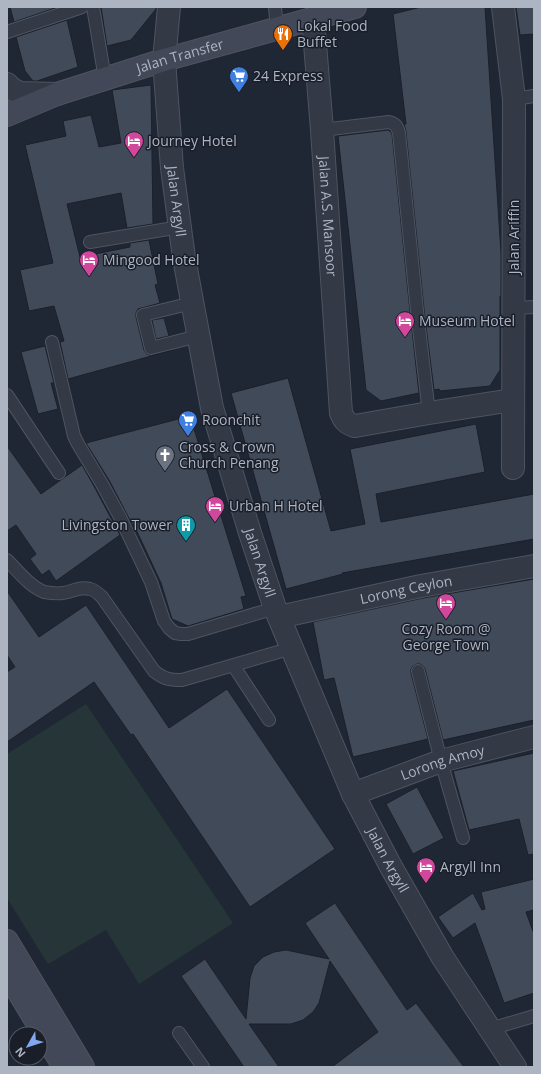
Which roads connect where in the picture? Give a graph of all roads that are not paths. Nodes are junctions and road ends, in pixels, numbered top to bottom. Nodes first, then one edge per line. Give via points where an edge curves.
1 (82, 7) edge
2 (92, 7) edge
3 (169, 7) edge
4 (275, 7) edge
5 (355, 7) edge
6 (504, 7) edge
7 (313, 19) junction
8 (277, 29) junction
9 (7, 32) edge
10 (164, 60) junction
11 (105, 79) junction
12 (7, 84) edge
13 (56, 94) junction
14 (524, 98) edge
15 (7, 115) edge
16 (322, 130) junction
17 (180, 227) junction
18 (90, 242) dead end
19 (192, 303) junction
20 (524, 307) edge
21 (198, 336) junction
22 (52, 342) dead end
23 (7, 395) edge
24 (513, 400) junction
25 (429, 413) junction
26 (513, 468) dead end
27 (59, 473) dead end
28 (7, 560) edge
29 (534, 566) edge
30 (277, 613) junction
31 (292, 648) junction
32 (233, 665) junction
33 (418, 671) dead end
34 (269, 720) dead end
35 (534, 737) edge
36 (441, 761) junction
37 (352, 794) junction
38 (463, 838) dead end
39 (7, 942) edge
40 (7, 973) edge
41 (534, 1016) edge
42 (490, 1029) junction
43 (179, 1033) dead end
44 (64, 1067) edge
45 (83, 1067) edge
46 (203, 1067) edge
47 (515, 1067) edge

1 - 9 lane
2 - 11 lane
3 - 10 street, Jalan Argyll
4 - 8 lane
5 - 7 main road, Jalan Transfer
6 - 14 street, Jalan Ariffin
7 - 8 main road, Jalan Transfer
7 - 16 street, Jalan A.S. Mansoor
8 - 10 main road, Jalan Transfer
10 - 11 main road, Jalan Transfer
10 - 17 street, Jalan Argyll via 172,168
11 - 13 main road, Jalan Transfer
12 - 13 street via 20,93
13 - 15 main road, Jalan Transfer
14 - 20 street, Jalan Ariffin
16 - 25 lane via 389,122 398,127
16 - 25 street, Jalan A.S. Mansoor via 343,416 349,424 355,426
17 - 18 lane
17 - 19 street, Jalan Argyll
19 - 21 street, Jalan Argyll
19 - 21 lane via 142,315 151,348
20 - 24 street, Jalan Ariffin
21 - 30 street, Jalan Argyll via 212,408
22 - 30 lane via 74,436 120,517 151,582 164,621 169,628 175,633 188,634
23 - 27 lane
24 - 25 street, Jalan A.S. Mansoor
24 - 26 street, Jalan Ariffin
28 - 32 lane via 24,578 43,591 62,594 89,588 96,592 147,663 161,677 182,680
29 - 30 street, Lorong Ceylon
30 - 31 street, Jalan Argyll
31 - 32 lane
31 - 37 street, Jalan Argyll
32 - 34 lane
33 - 36 lane
35 - 36 street, Lorong Amoy
36 - 37 street, Lorong Amoy
36 - 38 lane
37 - 42 street, Jalan Argyll via 443,958
39 - 45 main road
40 - 44 main road
41 - 42 lane
42 - 47 street, Jalan Argyll
43 - 46 lane

